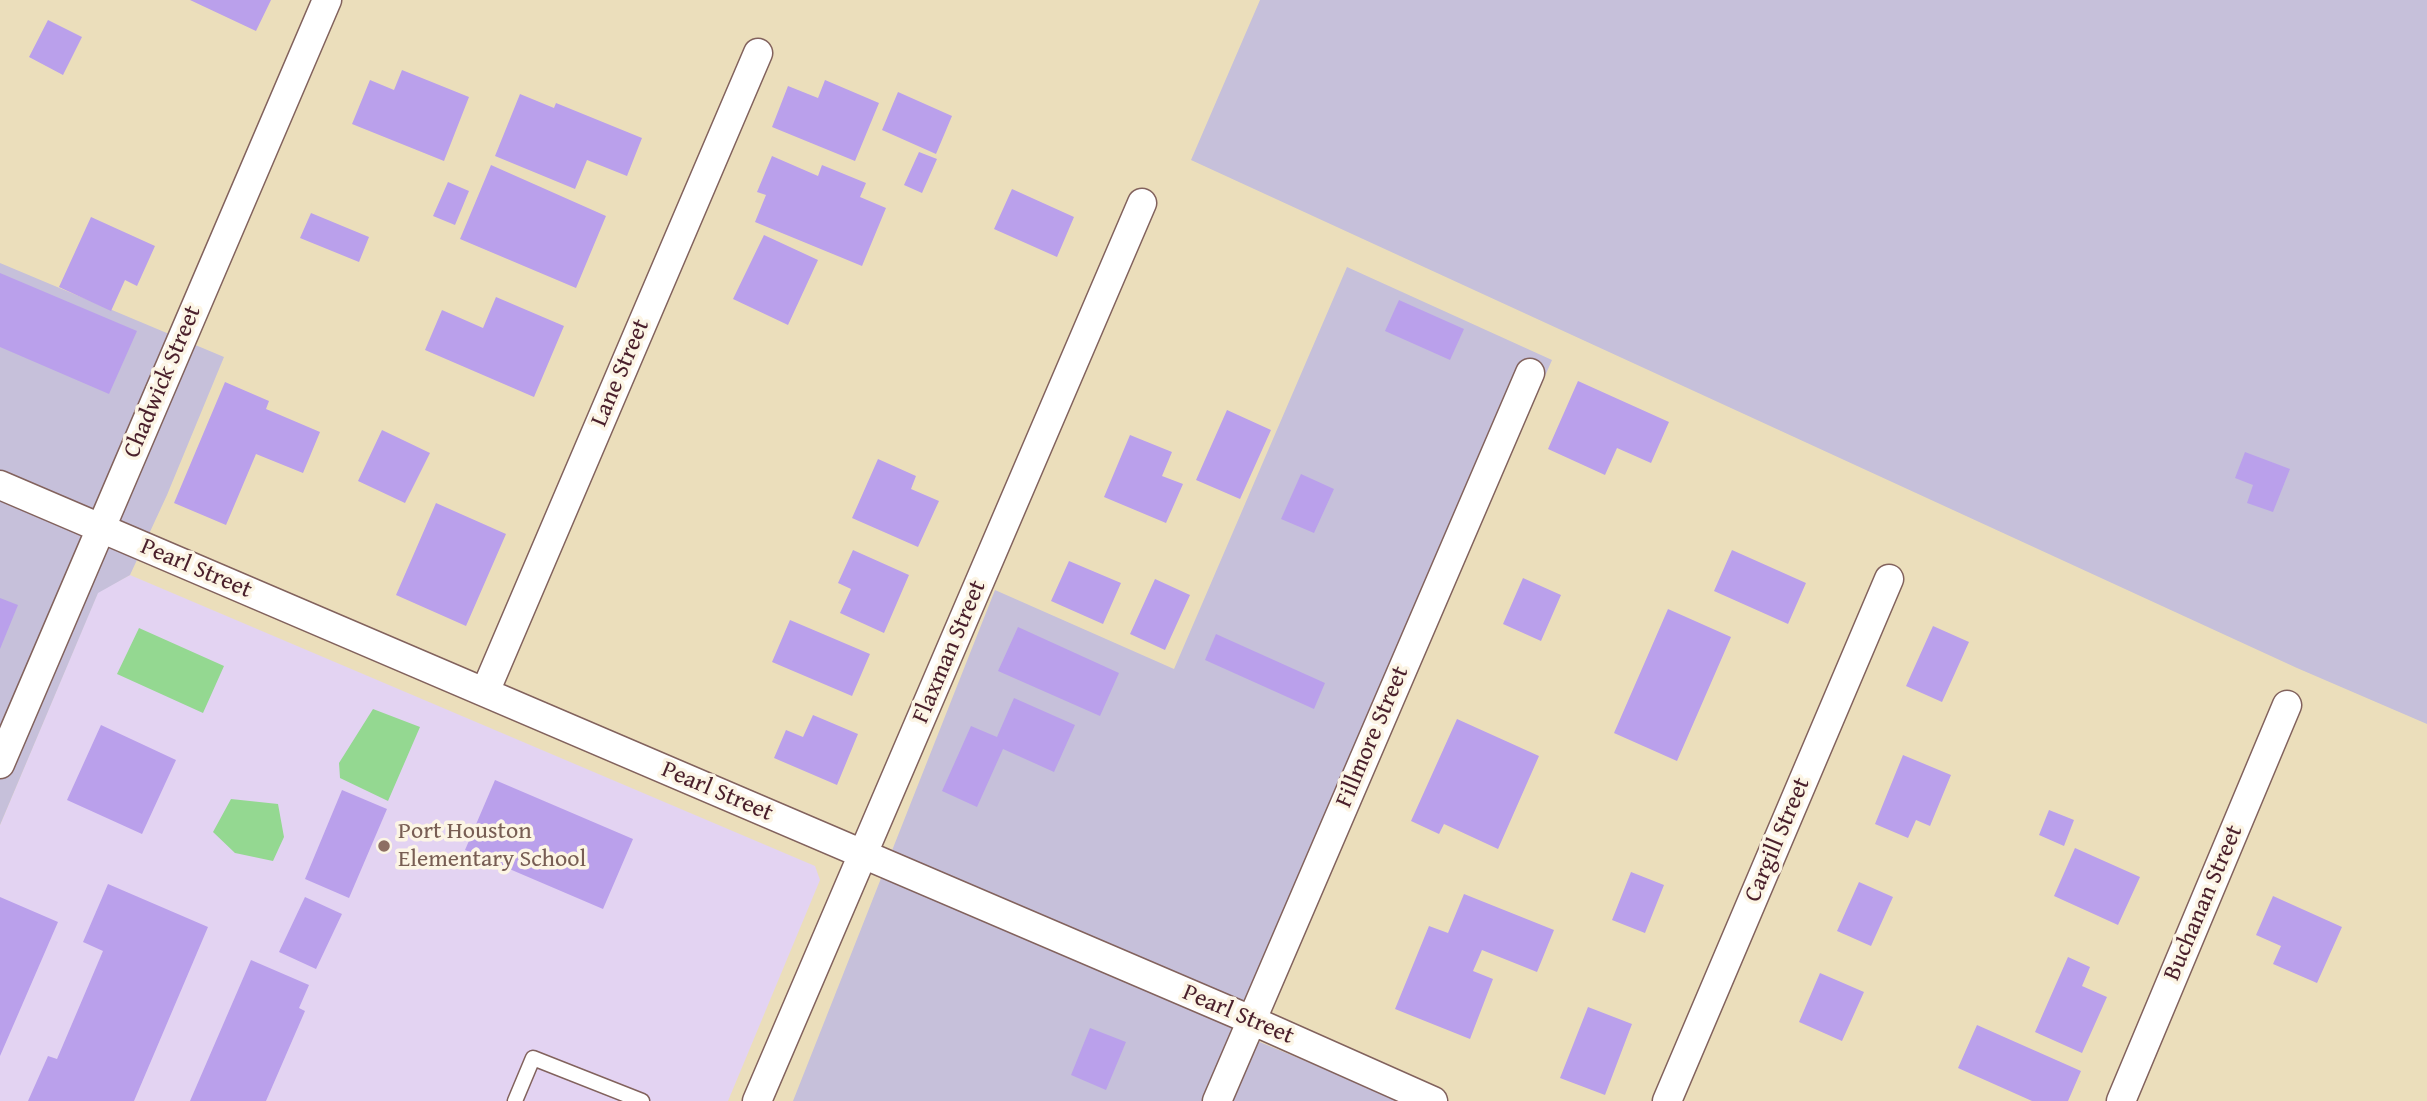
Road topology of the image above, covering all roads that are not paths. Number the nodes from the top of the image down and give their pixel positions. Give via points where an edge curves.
1 (327, 0) edge
2 (758, 53) dead end
3 (1142, 203) dead end
4 (1530, 373) dead end
5 (0, 485) edge
6 (100, 528) junction
7 (1889, 579) dead end
8 (485, 692) junction
9 (2287, 705) dead end
10 (0, 764) edge
11 (863, 854) junction
12 (1251, 1020) junction
13 (515, 1101) edge
14 (642, 1101) edge
15 (757, 1101) edge
16 (1217, 1101) edge
17 (1433, 1101) edge
18 (1667, 1101) edge
19 (2121, 1101) edge

1 - 6 street, Chadwick Street
2 - 8 street, Lane Street
3 - 11 street, Flaxman Street
4 - 12 street, Fillmore Street
5 - 6 street, Pearl Street
6 - 8 street, Pearl Street
6 - 10 street, Chadwick Street
7 - 18 street, Cargill Street
8 - 11 street, Pearl Street
9 - 19 street, Buchanan Street
11 - 12 street, Pearl Street
11 - 15 street, Flaxman Street
12 - 16 street, Fillmore Street
12 - 17 street, Pearl Street
13 - 14 lane via 533,1058

